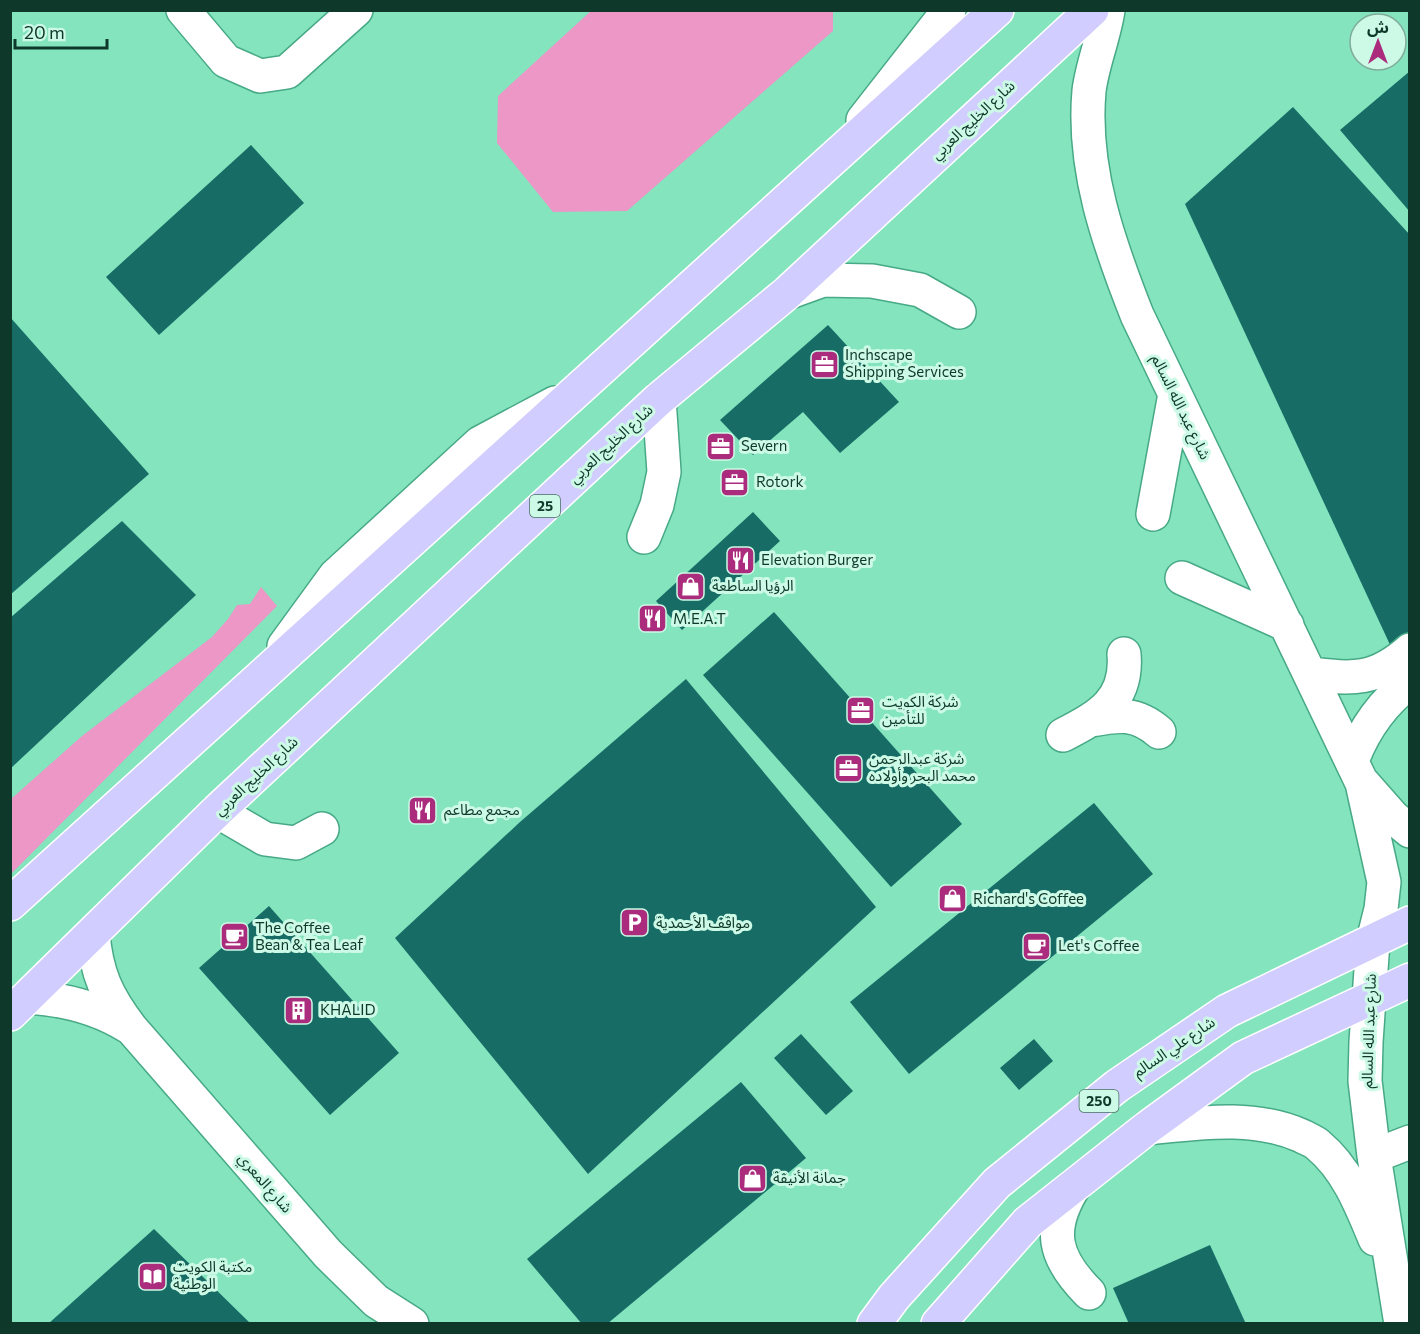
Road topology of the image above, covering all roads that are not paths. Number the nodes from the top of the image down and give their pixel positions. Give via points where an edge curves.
1 (183, 10) edge
2 (356, 10) edge
3 (949, 10) edge
4 (998, 10) edge
5 (1092, 10) edge
6 (1108, 10) edge
7 (828, 164) junction
8 (787, 293) junction
9 (959, 312) dead end
10 (1175, 394) junction
11 (659, 399) junction
12 (1153, 514) dead end
13 (644, 537) dead end
14 (1182, 578) dead end
15 (1287, 625) junction
16 (1410, 650) edge
17 (1124, 654) dead end
18 (1310, 674) junction
19 (1410, 682) edge
20 (1159, 732) dead end
21 (1357, 772) junction
22 (217, 811) junction
23 (322, 829) dead end
24 (1410, 831) edge
25 (10, 904) edge
26 (1410, 923) edge
27 (93, 933) junction
28 (1373, 941) junction
29 (1410, 980) edge
30 (1368, 1000) junction
31 (19, 1006) edge
32 (130, 1028) junction
33 (1147, 1128) junction
34 (1410, 1142) edge
35 (1374, 1156) junction
36 (1075, 1185) junction
37 (1394, 1281) junction
38 (1089, 1293) dead end
39 (412, 1323) edge
40 (874, 1323) edge
41 (938, 1323) edge
42 (1401, 1323) edge

1 - 2 street via 226,61 260,76 287,72
3 - 7 street
4 - 7 main road
5 - 8 main road, شارع الخليج العربي / 25
6 - 10 street, شارع عبد الله السالم via 1089,89 1091,164 1122,277
7 - 25 main road
8 - 9 street via 823,280 872,281 920,290
8 - 11 main road, شارع الخليج العربي / 25
10 - 12 street
10 - 15 street, شارع عبد الله السالم
11 - 13 street via 664,472 657,505
11 - 22 main road, شارع الخليج العربي / 25
14 - 15 street
15 - 18 street, شارع عبد الله السالم
16 - 18 street via 1394,664 1365,676
17 - 20 street via 1123,682 1117,695 1109,706 1077,728 1116,716 1148,722
18 - 21 street, شارع عبد الله السالم
19 - 21 street via 1377,712 1367,728
21 - 24 street, شارع عبد الله السالم via 1393,817
21 - 28 street, شارع عبد الله السالم via 1384,882
22 - 23 street via 265,839 296,843
22 - 27 main road, شارع الخليج العربي / 25
26 - 28 main road, شارع علي السالم / 250
27 - 31 main road, شارع الخليج العربي / 25
27 - 32 street, شارع المعري via 99,974 107,994
28 - 30 street, شارع عبد الله السالم
28 - 40 main road, شارع علي السالم / 250 via 1227,1011 1117,1086 997,1183
29 - 30 main road
30 - 33 main road via 1243,1058
30 - 35 street, شارع عبد الله السالم via 1365,1081
31 - 32 street, شارع المعري via 49,998 81,1005
32 - 39 street, شارع المعري via 328,1254 376,1301
33 - 36 main road
33 - 37 street, شارع عبد الله السالم via 1253,1122 1289,1130 1317,1143 1355,1192
34 - 35 street
35 - 37 street, شارع عبد الله السالم
36 - 38 street via 1063,1204 1057,1232 1060,1256 1071,1275
36 - 41 main road via 1028,1222
37 - 42 street, شارع عبد الله السالم

